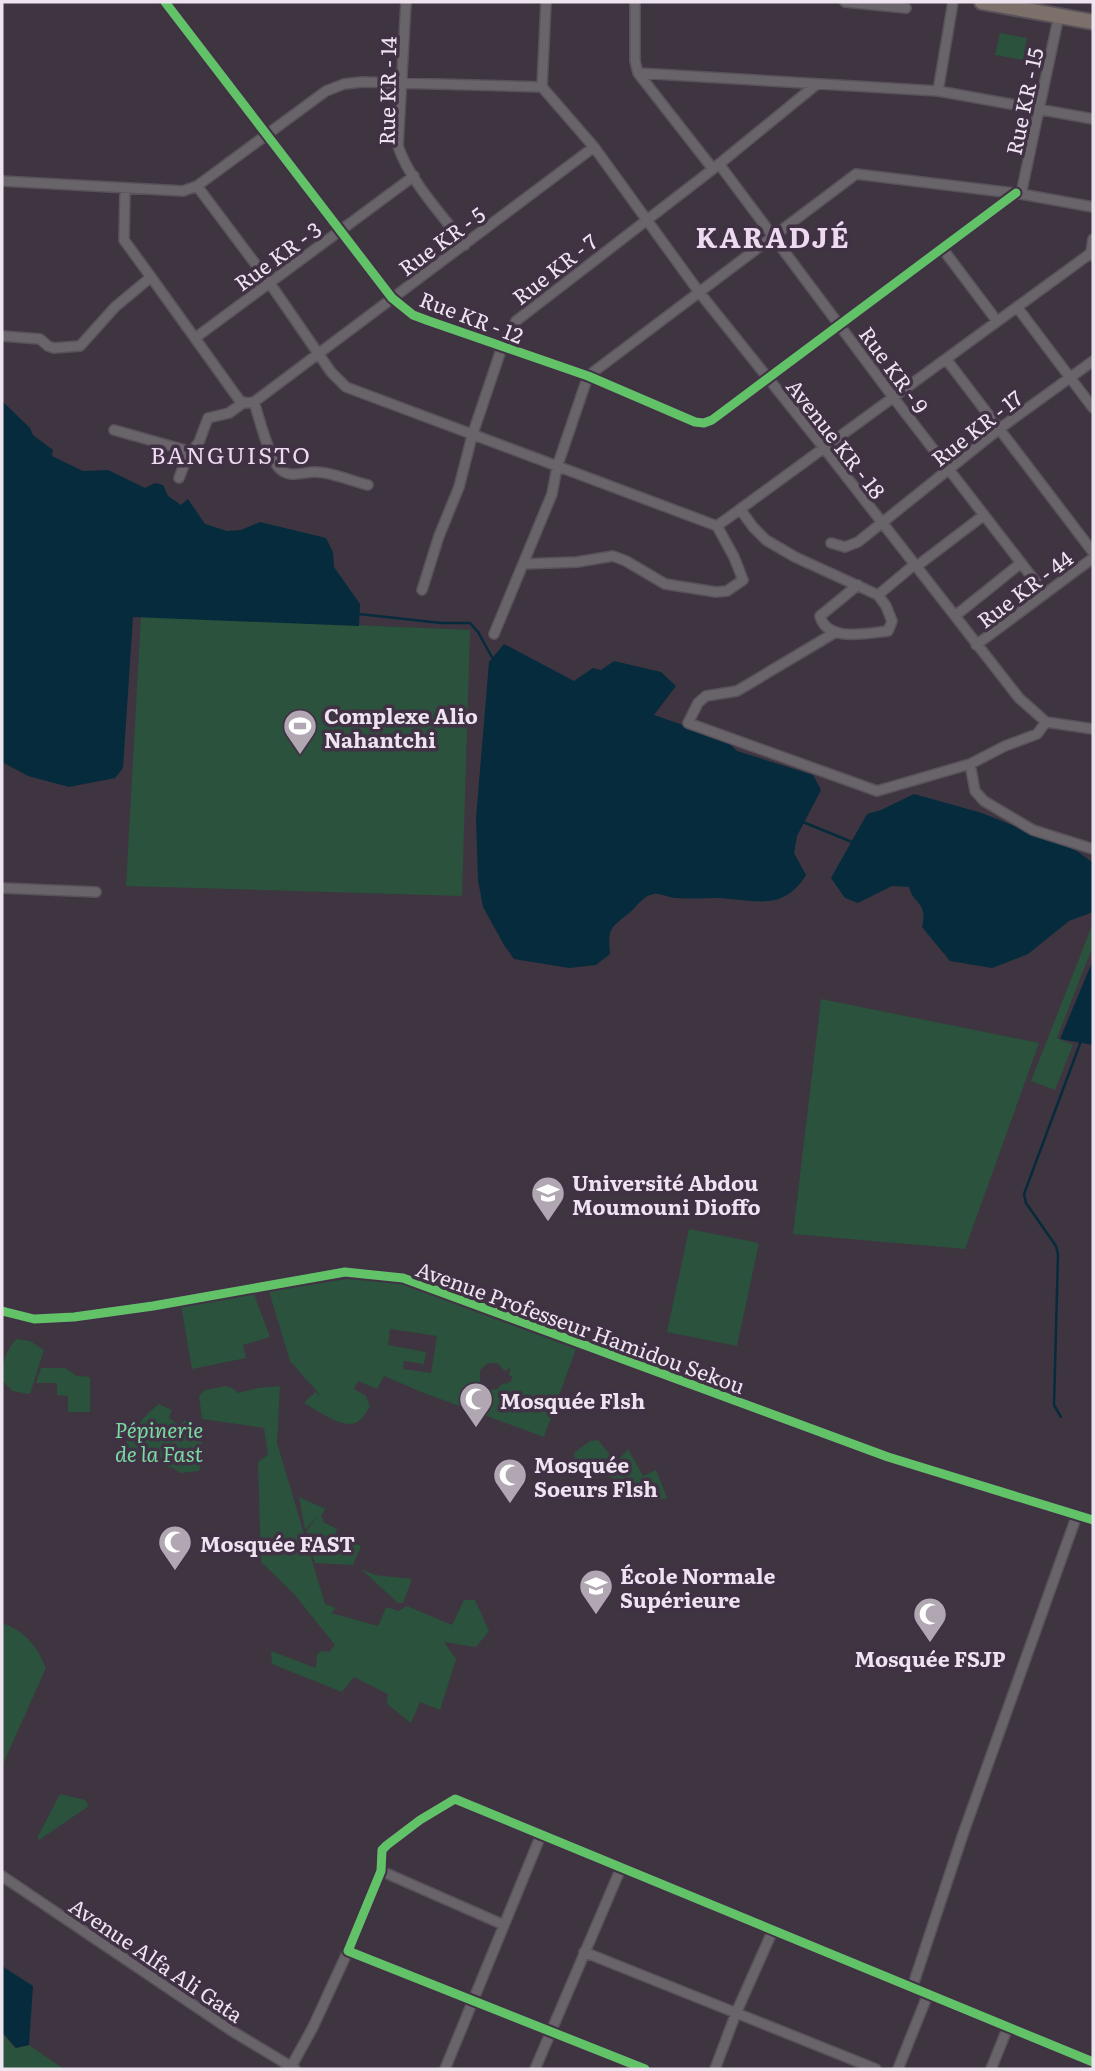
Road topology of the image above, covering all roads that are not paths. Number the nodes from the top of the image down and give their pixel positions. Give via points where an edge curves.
1 (165, 2) edge
2 (406, 2) edge
3 (547, 2) edge
4 (635, 2) edge
5 (845, 2) edge
6 (953, 2) edge
7 (982, 2) edge
8 (1035, 2) edge
9 (906, 8) dead end
10 (1093, 12) edge
11 (1059, 15) junction
12 (1093, 22) edge
13 (638, 73) junction
14 (401, 83) junction
15 (817, 84) junction
16 (542, 87) junction
17 (938, 91) junction
18 (1039, 109) junction
19 (1093, 119) edge
20 (267, 135) junction
21 (594, 147) junction
22 (716, 166) junction
23 (414, 176) junction
24 (2, 181) edge
25 (197, 186) junction
26 (125, 189) junction
27 (1018, 193) junction
28 (1093, 207) edge
29 (645, 220) junction
30 (341, 230) junction
31 (774, 236) junction
32 (1093, 239) edge
33 (465, 245) junction
34 (943, 248) junction
35 (1092, 254) edge
36 (151, 277) junction
37 (269, 282) junction
38 (699, 292) junction
39 (392, 298) junction
40 (1017, 307) junction
41 (997, 321) junction
42 (839, 324) junction
43 (2, 336) edge
44 (195, 338) junction
45 (502, 347) junction
46 (318, 353) junction
47 (946, 359) junction
48 (1093, 361) edge
49 (588, 376) junction
50 (1070, 377) junction
51 (768, 379) junction
52 (892, 397) junction
53 (241, 402) junction
54 (254, 402) junction
55 (1093, 408) edge
56 (999, 429) junction
57 (114, 430) dead end
58 (472, 436) junction
59 (824, 448) junction
60 (192, 452) junction
61 (557, 467) junction
62 (948, 470) junction
63 (179, 478) dead end
64 (368, 485) dead end
65 (740, 509) junction
66 (984, 515) junction
67 (881, 523) junction
68 (716, 526) junction
69 (831, 543) dead end
70 (1093, 552) edge
71 (1093, 558) edge
72 (1021, 563) junction
73 (523, 564) junction
74 (916, 565) junction
75 (858, 585) junction
76 (422, 590) dead end
77 (1045, 594) junction
78 (878, 595) junction
79 (955, 615) junction
80 (836, 632) junction
81 (494, 634) dead end
82 (976, 645) junction
83 (1046, 722) junction
84 (1093, 729) edge
85 (970, 764) junction
86 (1093, 849) edge
87 (2, 888) edge
88 (96, 892) dead end
89 (2, 1311) edge
90 (1077, 1515) junction
91 (1093, 1520) edge
92 (541, 1835) junction
93 (621, 1868) junction
94 (381, 1871) junction
95 (2, 1877) edge
96 (504, 1925) junction
97 (773, 1930) junction
98 (348, 1951) junction
99 (584, 1952) junction
100 (912, 1987) junction
101 (928, 1994) junction
102 (473, 2000) junction
103 (736, 2013) junction
104 (1008, 2027) junction
105 (551, 2031) junction
106 (618, 2059) junction
107 (1093, 2062) edge
108 (293, 2068) edge
109 (445, 2069) edge
110 (535, 2069) edge
111 (616, 2069) edge
112 (645, 2069) edge
113 (715, 2069) edge
114 (876, 2069) edge
115 (898, 2069) edge
116 (991, 2069) edge

1 - 20 street, Rue KR - 12
2 - 14 street, Rue KR - 14
3 - 16 street
4 - 13 street
5 - 9 street
6 - 17 street
7 - 11 highway
8 - 10 highway
11 - 12 highway
11 - 18 street, Rue KR - 15
13 - 15 street
13 - 22 street, Rue KR - 9
14 - 16 street
14 - 20 street via 344,84 326,91
14 - 23 street, Rue KR - 14 via 398,146
15 - 17 street
15 - 22 street, Rue KR - 7
16 - 21 street, Avenue KR - 18
17 - 18 street
18 - 19 street
18 - 27 street, Rue KR - 15
20 - 25 street
20 - 30 street, Rue KR - 12
21 - 29 street, Avenue KR - 18
21 - 33 street, Rue KR - 5
22 - 29 street, Rue KR - 7
22 - 31 street, Rue KR - 9
23 - 30 street, Rue KR - 3
23 - 33 street, Rue KR - 14
24 - 26 street
25 - 26 street via 171,192
25 - 37 street
26 - 36 street via 124,240
27 - 28 street
27 - 31 street via 856,174
27 - 34 street
29 - 38 street, Avenue KR - 18
29 - 45 street, Rue KR - 7 via 522,314
30 - 37 street, Rue KR - 3
30 - 39 street, Rue KR - 12
31 - 38 street
31 - 42 street, Rue KR - 9
32 - 35 street
33 - 39 street, Rue KR - 5
34 - 41 street
34 - 42 street
35 - 40 street
36 - 43 street via 115,307 80,346 54,348 41,339
36 - 44 street
37 - 44 street, Rue KR - 3
37 - 46 street
38 - 49 street
38 - 51 street, Avenue KR - 18
39 - 45 street, Rue KR - 12 via 413,315
39 - 46 street, Rue KR - 5
40 - 41 street
40 - 50 street
41 - 47 street
42 - 51 street
42 - 52 street, Rue KR - 9
44 - 53 street
45 - 49 street, Rue KR - 12
45 - 58 street, Rue KR - 7
46 - 54 street, Rue KR - 5
46 - 58 street via 346,387
47 - 52 street
47 - 56 street
48 - 50 street, Rue KR - 17
49 - 51 street, Rue KR - 12 via 704,423
49 - 61 street
50 - 55 street
50 - 56 street, Rue KR - 17
51 - 59 street, Avenue KR - 18
52 - 59 street
52 - 62 street, Rue KR - 9
53 - 54 street
53 - 60 street via 229,413 208,418
54 - 64 street via 282,471 296,475 316,472
56 - 62 street, Rue KR - 17
56 - 70 street
57 - 60 street
58 - 61 street
58 - 76 street, Rue KR - 7
59 - 65 street
59 - 67 street, Avenue KR - 18
60 - 63 street
61 - 68 street
61 - 73 street via 552,494
62 - 66 street, Rue KR - 9
62 - 67 street, Rue KR - 17
65 - 68 street
65 - 75 street via 761,537
66 - 72 street, Rue KR - 9
66 - 74 street
67 - 69 street, Rue KR - 17 via 851,545
67 - 74 street, Avenue KR - 18
68 - 73 street via 743,578 722,592 665,584 613,556
71 - 77 street, Rue KR - 44
72 - 77 street, Rue KR - 9
72 - 79 street
73 - 81 street
74 - 78 street
74 - 79 street, Avenue KR - 18
75 - 78 street
75 - 80 street via 820,616 823,624
77 - 82 street, Rue KR - 44
78 - 80 street via 887,606 890,630
79 - 82 street, Avenue KR - 18
80 - 85 street via 737,691 701,699 688,723 877,791
82 - 83 street, Avenue KR - 18 via 1018,698
83 - 84 street
83 - 85 street via 1037,734
85 - 86 street via 975,791 984,801 1033,830
87 - 88 street
89 - 90 street, Avenue Professeur Hamidou Sekou via 34,1319 74,1317 345,1272 403,1278 888,1457
90 - 91 street, Avenue Professeur Hamidou Sekou
90 - 100 street
92 - 93 street
92 - 94 street via 455,1799 387,1845 382,1850
92 - 96 street
93 - 97 street
93 - 99 street
94 - 96 street
94 - 98 street
95 - 108 street, Avenue Alfa Ali Gata
96 - 102 street
97 - 100 street
97 - 103 street
98 - 102 street
98 - 108 street
99 - 103 street
99 - 105 street
100 - 101 street
101 - 104 street
101 - 115 street
102 - 105 street
102 - 109 street
103 - 113 street
103 - 114 street
104 - 107 street
104 - 116 street
105 - 106 street
105 - 110 street
106 - 111 street
106 - 112 street

